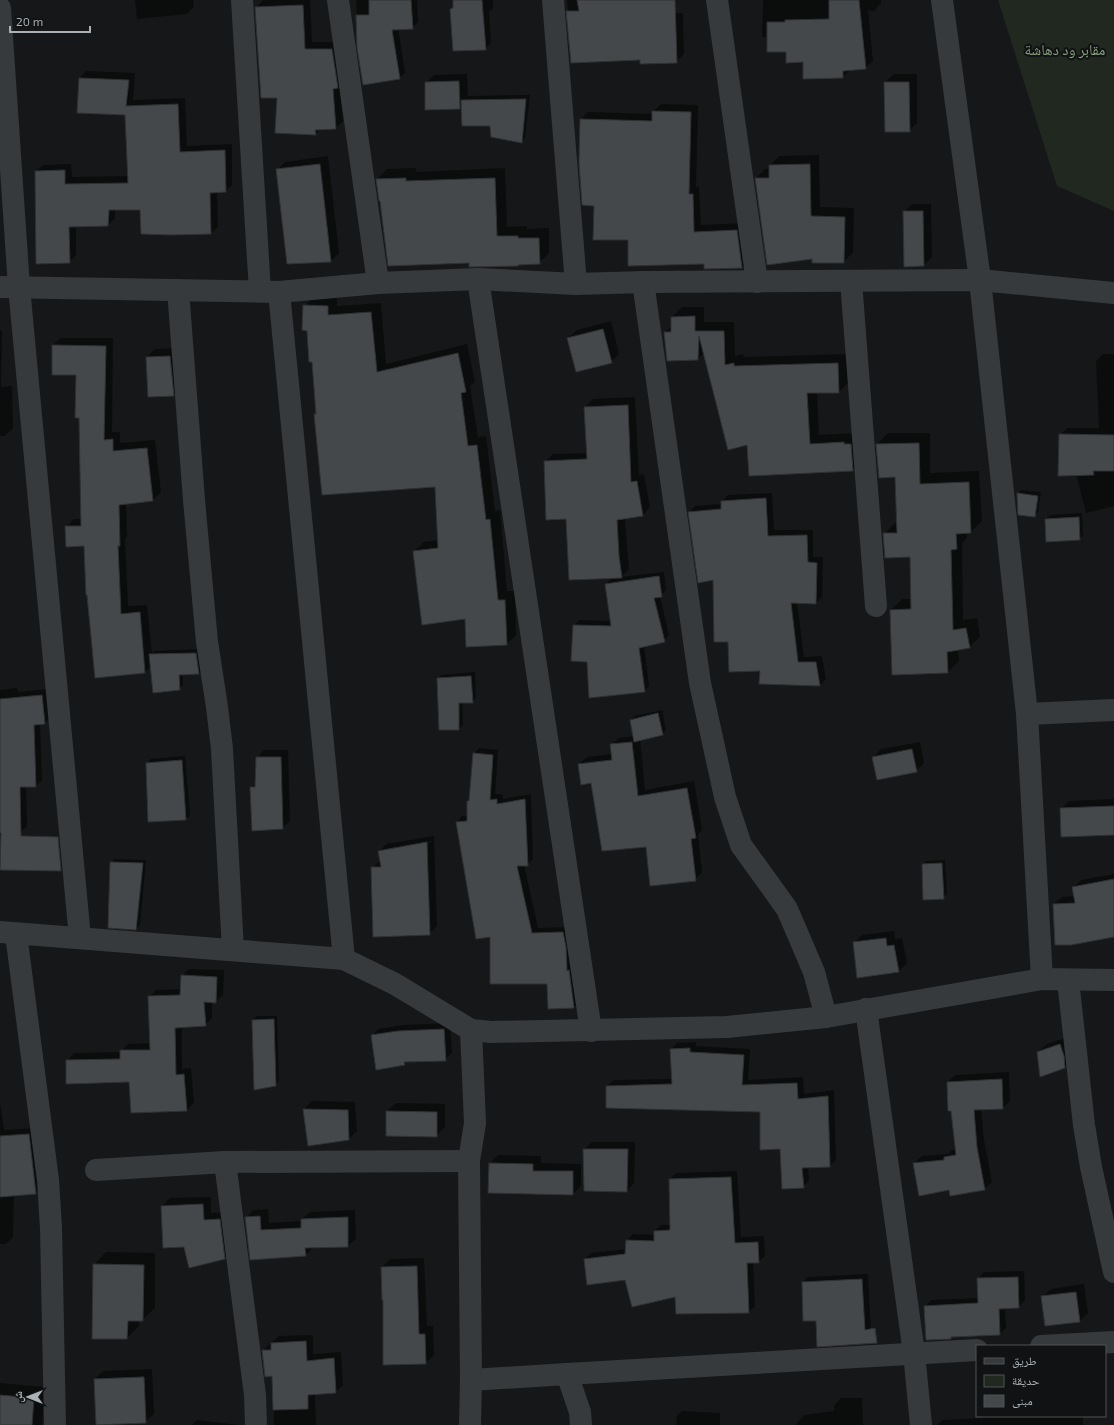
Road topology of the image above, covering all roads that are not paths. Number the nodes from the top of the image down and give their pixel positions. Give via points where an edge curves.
1 (242, 0) edge
2 (338, 0) edge
3 (553, 0) edge
4 (717, 0) edge
5 (942, 0) edge
6 (0, 8) edge
7 (478, 278) junction
8 (980, 280) junction
9 (851, 281) junction
10 (643, 282) junction
11 (757, 282) junction
12 (378, 283) junction
13 (576, 284) junction
14 (10, 287) edge
15 (178, 290) junction
16 (270, 291) junction
17 (1114, 293) edge
18 (876, 606) dead end
19 (1114, 710) edge
20 (1027, 714) junction
21 (8, 933) edge
22 (80, 938) junction
23 (233, 950) junction
24 (344, 959) junction
25 (1042, 979) junction
26 (1068, 980) junction
27 (1114, 980) edge
28 (866, 1009) junction
29 (826, 1016) junction
30 (471, 1030) junction
31 (591, 1031) junction
32 (469, 1161) junction
33 (225, 1162) junction
34 (96, 1170) dead end
35 (1114, 1272) edge
36 (1114, 1342) edge
37 (1059, 1345) edge
38 (976, 1350) edge
39 (914, 1353) junction
40 (567, 1374) junction
41 (471, 1380) junction
42 (55, 1425) edge
43 (256, 1425) edge
44 (470, 1425) edge
45 (581, 1425) edge
46 (921, 1425) edge

1 - 16 street
2 - 12 street
3 - 13 street
4 - 11 street
5 - 8 street
6 - 14 street
7 - 12 street
7 - 13 street
7 - 31 street
8 - 9 street
8 - 17 street
8 - 20 street
9 - 11 street
9 - 18 street
10 - 11 street
10 - 13 street
10 - 29 street via 700,683 725,797 741,845 787,909 814,972
12 - 16 street
14 - 15 street
14 - 22 street
15 - 16 street
15 - 23 street via 205,618 222,749
16 - 24 street
19 - 20 street
20 - 25 street
21 - 22 street
21 - 42 street via 48,1180
22 - 23 street
23 - 24 street
24 - 30 street via 395,984
25 - 26 street
25 - 28 street
26 - 27 street
26 - 35 street via 1084,1124
28 - 29 street
28 - 39 street
29 - 31 street via 727,1027
30 - 31 street
30 - 32 street via 475,1123
32 - 33 street
32 - 41 street
33 - 34 street
33 - 43 street via 255,1395
36 - 37 street
38 - 39 street
39 - 40 street
39 - 46 street
40 - 41 street
40 - 45 street via 580,1412
41 - 44 street

